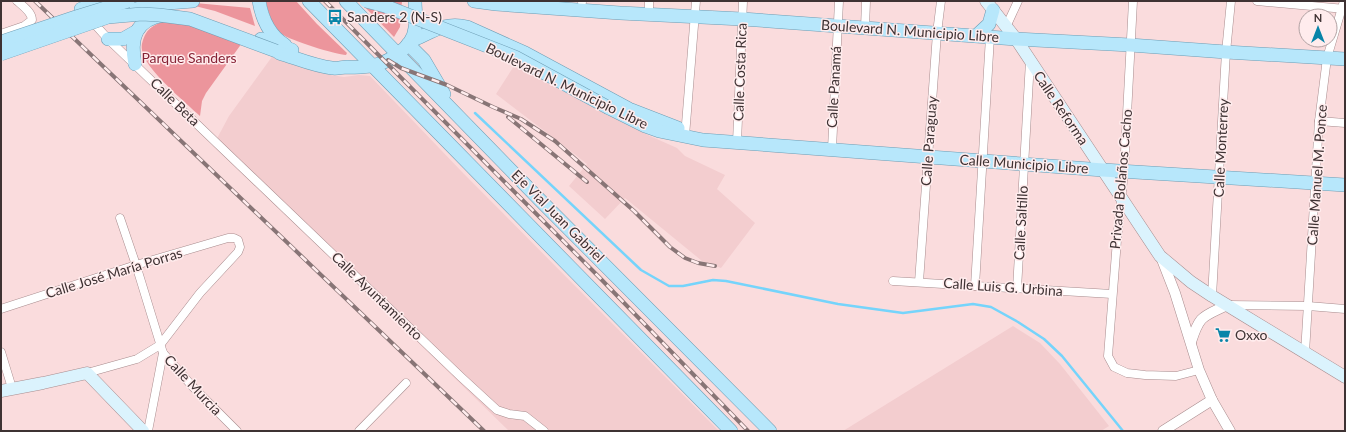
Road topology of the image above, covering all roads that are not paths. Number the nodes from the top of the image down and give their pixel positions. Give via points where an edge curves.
1 (17, 1) edge
2 (104, 1) edge
3 (128, 1) edge
4 (193, 1) edge
5 (259, 1) edge
6 (309, 1) edge
7 (346, 1) edge
8 (366, 1) edge
9 (415, 1) edge
10 (474, 1) edge
11 (555, 1) edge
12 (696, 1) edge
13 (743, 1) edge
14 (839, 1) edge
15 (866, 1) edge
16 (941, 1) edge
17 (1018, 1) edge
18 (1133, 1) edge
19 (1231, 1) edge
20 (1257, 1) edge
21 (1344, 1) edge
22 (582, 2) edge
23 (989, 5) edge
24 (81, 9) joint
25 (646, 9) edge
26 (1343, 9) edge
27 (695, 16) junction
28 (108, 17) junction
29 (742, 19) junction
30 (837, 26) junction
31 (1006, 27) junction
32 (865, 28) junction
33 (137, 31) junction
34 (937, 33) junction
35 (1, 34) edge
36 (976, 36) junction
37 (990, 37) junction
38 (108, 39) junction
39 (1016, 39) junction
40 (1, 42) edge
41 (409, 43) junction
42 (1130, 45) junction
43 (292, 50) junction
44 (1226, 52) junction
45 (1, 54) edge
46 (398, 54) junction
47 (1327, 58) junction
48 (1345, 59) edge
49 (1030, 61) junction
50 (136, 64) junction
51 (345, 67) junction
52 (373, 67) junction
53 (449, 105) junction
54 (1320, 121) junction
55 (1345, 123) edge
56 (686, 134) junction
57 (737, 142) junction
58 (218, 144) joint
59 (832, 149) junction
60 (927, 157) junction
61 (982, 161) junction
62 (1024, 164) junction
63 (1102, 170) junction
64 (1124, 171) junction
65 (1219, 177) junction
66 (1316, 183) junction
67 (1345, 185) edge
68 (1121, 197) junction
69 (120, 218) dead end
70 (1160, 256) junction
71 (136, 265) junction
72 (893, 281) dead end
73 (919, 282) junction
74 (975, 286) junction
75 (1017, 289) junction
76 (1112, 294) junction
77 (1212, 296) junction
78 (1227, 305) junction
79 (1308, 306) junction
80 (1, 309) edge
81 (1345, 309) edge
82 (1191, 342) junction
83 (160, 345) junction
84 (1, 352) edge
85 (163, 353) junction
86 (1305, 353) junction
87 (1199, 370) junction
88 (87, 373) junction
89 (1345, 377) edge
90 (406, 383) dead end
91 (6, 389) edge
92 (1212, 400) junction
93 (143, 431) edge
94 (148, 431) edge
95 (237, 431) edge
96 (360, 431) edge
97 (544, 431) edge
98 (731, 431) edge
99 (770, 431) edge
100 (1163, 431) edge
101 (1230, 431) edge

1 - 35 street via 30,13 32,20
2 - 24 main road
3 - 40 main road, bridge
4 - 28 main road, bridge via 155,4
5 - 43 main road via 264,20 272,34
6 - 52 main road, Eje Vial Juan Gabriel
7 - 46 main road, Eje Vial Juan Gabriel
8 - 56 main road, Boulevard N. Municipio Libre, bridge via 385,6 515,57 645,126 659,131
9 - 41 main road via 415,30
10 - 25 main road, Boulevard N. Municipio Libre via 620,13
11 - 22 main road
12 - 27 street
13 - 29 street, Calle Costa Rica
14 - 30 street, Calle Panamá
15 - 32 street
16 - 34 street, Calle Paraguay
17 - 31 street
18 - 42 street, Privada Bolaños Cacho
19 - 44 street, Calle Monterrey
20 - 26 street
21 - 26 street, Calle Manuel M. Ponce
22 - 25 main road
23 - 31 main road, Calle Reforma
23 - 36 main road via 989,24
24 - 38 street, Calle Beta
25 - 27 main road, Boulevard N. Municipio Libre
26 - 47 street, Calle Manuel M. Ponce
27 - 29 main road, Boulevard N. Municipio Libre
27 - 56 street
28 - 45 main road, bridge
28 - 51 main road, bridge via 159,14 190,19 303,61 333,68
29 - 30 main road, Boulevard N. Municipio Libre
29 - 57 street, Calle Costa Rica
30 - 32 main road, Boulevard N. Municipio Libre
30 - 59 street, Calle Panamá
31 - 39 main road, Calle Reforma
32 - 34 main road, Boulevard N. Municipio Libre
33 - 38 main road via 123,39
33 - 43 main road via 144,22 153,17 182,14 198,17
33 - 50 main road via 133,46
34 - 36 main road, Boulevard N. Municipio Libre
34 - 60 street, Calle Paraguay
36 - 37 main road, Boulevard N. Municipio Libre
37 - 39 main road, Boulevard N. Municipio Libre
37 - 61 street
38 - 50 street, Calle Beta
39 - 42 main road, Boulevard N. Municipio Libre
39 - 49 main road, Calle Reforma
41 - 46 main road
41 - 53 main road via 424,60
41 - 56 main road via 450,25 467,27 525,53 629,109
42 - 44 main road, Boulevard N. Municipio Libre
42 - 64 street, Privada Bolaños Cacho
43 - 51 main road
44 - 47 main road, Boulevard N. Municipio Libre
44 - 65 street, Calle Monterrey
46 - 52 main road
46 - 53 main road, Eje Vial Juan Gabriel
47 - 48 main road, Boulevard N. Municipio Libre
47 - 54 street, Calle Manuel M. Ponce
49 - 62 street, Calle Saltillo
49 - 63 main road, Calle Reforma
50 - 58 street, Calle Beta
51 - 52 main road
52 - 98 main road, Eje Vial Juan Gabriel
53 - 99 main road, Eje Vial Juan Gabriel
54 - 55 street
54 - 66 street, Calle Manuel M. Ponce
56 - 57 main road, Calle Municipio Libre via 703,140
57 - 59 main road, Calle Municipio Libre
58 - 97 street, Calle Ayuntamiento via 497,410 525,416
59 - 60 main road, Calle Municipio Libre
60 - 61 main road, Calle Municipio Libre
60 - 73 street, Calle Paraguay
61 - 62 main road, Calle Municipio Libre
61 - 74 street
62 - 63 main road, Calle Municipio Libre
62 - 75 street, Calle Saltillo
63 - 64 main road, Calle Municipio Libre
63 - 68 main road, Calle Reforma
64 - 65 main road, Calle Municipio Libre
64 - 68 street, Privada Bolaños Cacho
65 - 66 main road, Calle Municipio Libre
65 - 77 street, Calle Monterrey
66 - 67 main road, Calle Municipio Libre
66 - 79 street, Calle Manuel M. Ponce
68 - 70 main road, Calle Reforma
68 - 76 street, Privada Bolaños Cacho
69 - 71 street, Calle Murcia
70 - 77 main road, Calle Reforma
70 - 82 street
71 - 80 street, Calle José María Porras
71 - 83 street, Calle Murcia
71 - 83 street, Calle José María Porras via 228,238 238,240 238,252 200,293
72 - 73 street, Calle Luis G. Urbina
73 - 74 street, Calle Luis G. Urbina
74 - 75 street, Calle Luis G. Urbina
75 - 76 street, Calle Luis G. Urbina
76 - 87 street, Privada Bolaños Cacho via 1108,356 1114,367 1127,373 1162,377
77 - 78 main road, Calle Reforma
78 - 79 street
78 - 82 street via 1201,318
78 - 86 main road, Calle Reforma
79 - 81 street
79 - 86 street, Calle Manuel M. Ponce
82 - 87 street
83 - 85 street, Calle Murcia
83 - 88 street via 137,359
84 - 91 street
85 - 94 street
85 - 95 street, Calle Murcia
86 - 89 main road, Calle Reforma
87 - 92 street
88 - 91 main road via 43,384
88 - 93 main road
90 - 96 street
92 - 100 street
92 - 101 street

